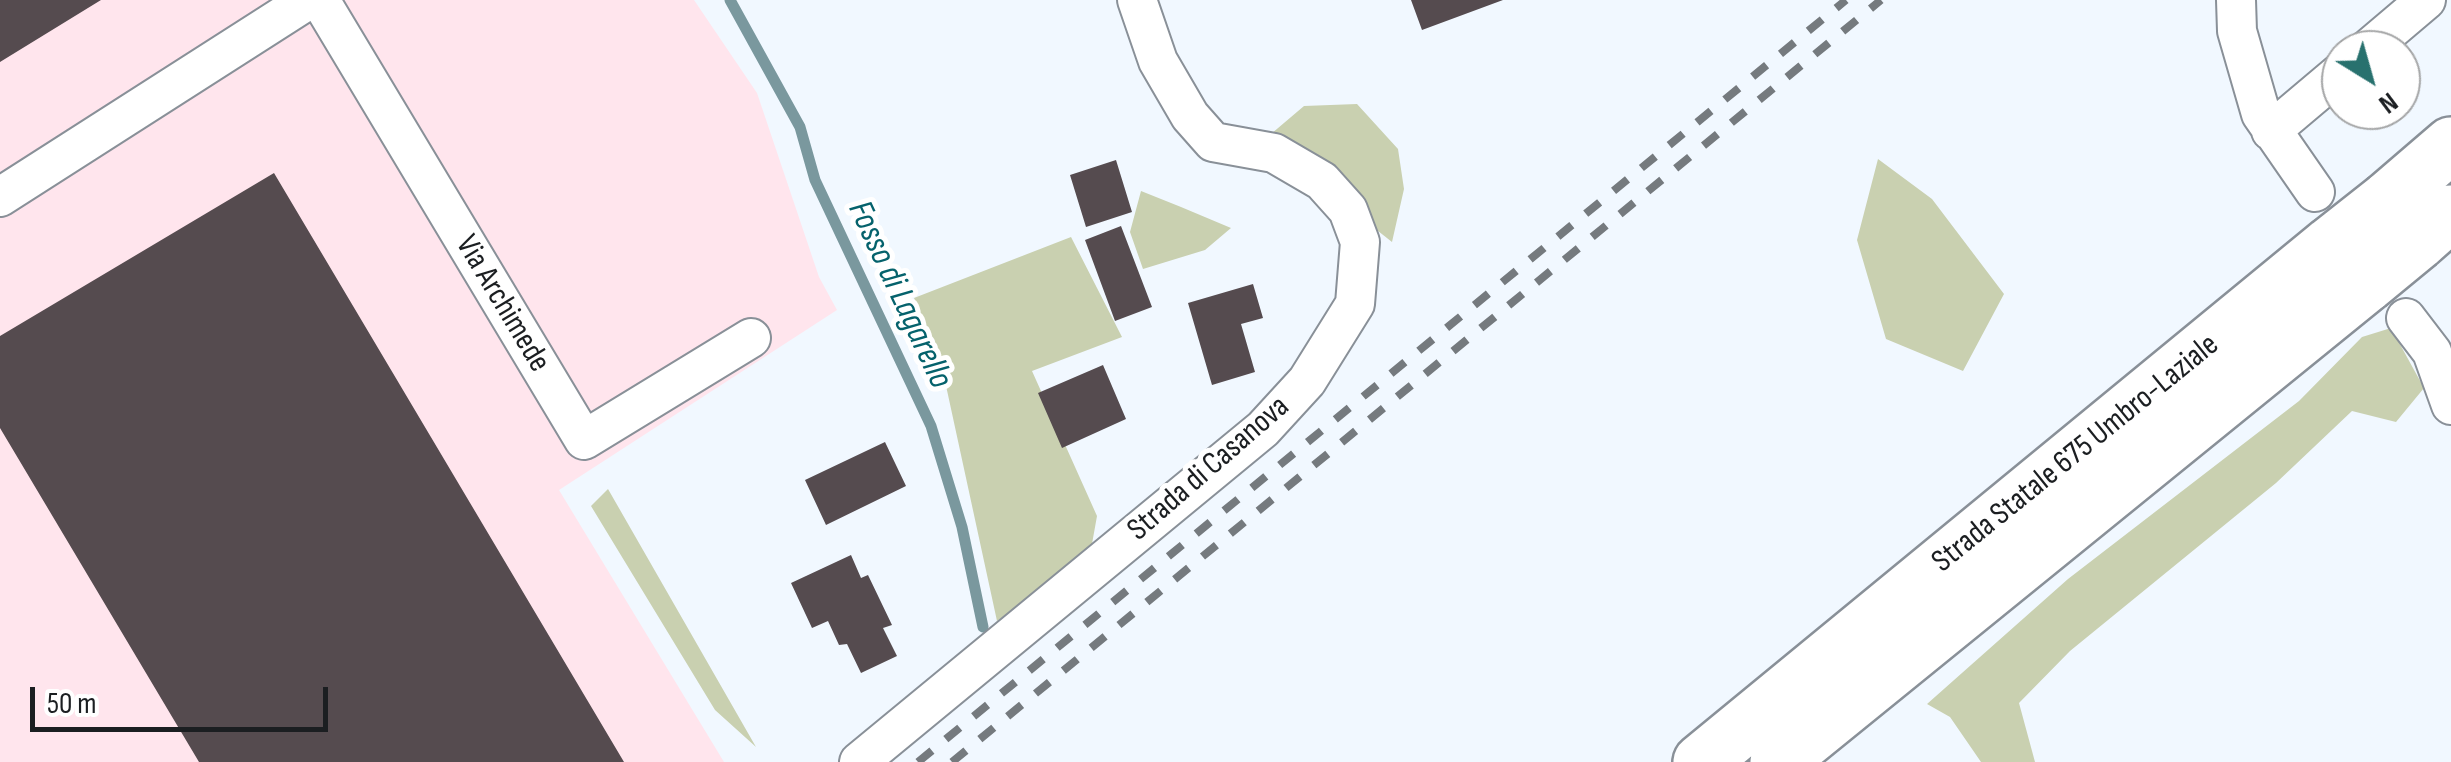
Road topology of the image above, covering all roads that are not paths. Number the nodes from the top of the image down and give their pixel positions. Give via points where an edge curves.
1 (308, 0) edge
2 (320, 0) edge
3 (1137, 0) edge
4 (2236, 0) edge
5 (2426, 0) edge
6 (2391, 30) edge
7 (2321, 89) edge
8 (2271, 131) junction
9 (2451, 146) edge
10 (2315, 192) dead end
11 (0, 197) edge
12 (2419, 218) edge
13 (2386, 301) junction
14 (752, 338) dead end
15 (2451, 405) edge
16 (859, 762) edge
17 (1702, 762) edge
18 (1778, 762) edge

1 - 11 street
2 - 14 street, Via Archimede via 584,440
3 - 16 street, Strada di Casanova via 1158,62 1214,142 1274,153 1322,181 1348,210 1360,242 1355,304 1306,381 1263,429
4 - 8 street via 2246,65
5 - 6 street
7 - 8 street
8 - 10 street
9 - 12 highway, Strada Statale 675 Umbro-Laziale
12 - 13 highway, Strada Statale 675 Umbro-Laziale, bridge
12 - 17 highway, Strada Statale 675 Umbro-Laziale, bridge via 2330,245
13 - 15 street via 2432,352
13 - 18 highway, Strada Statale 675 Umbro-Laziale

